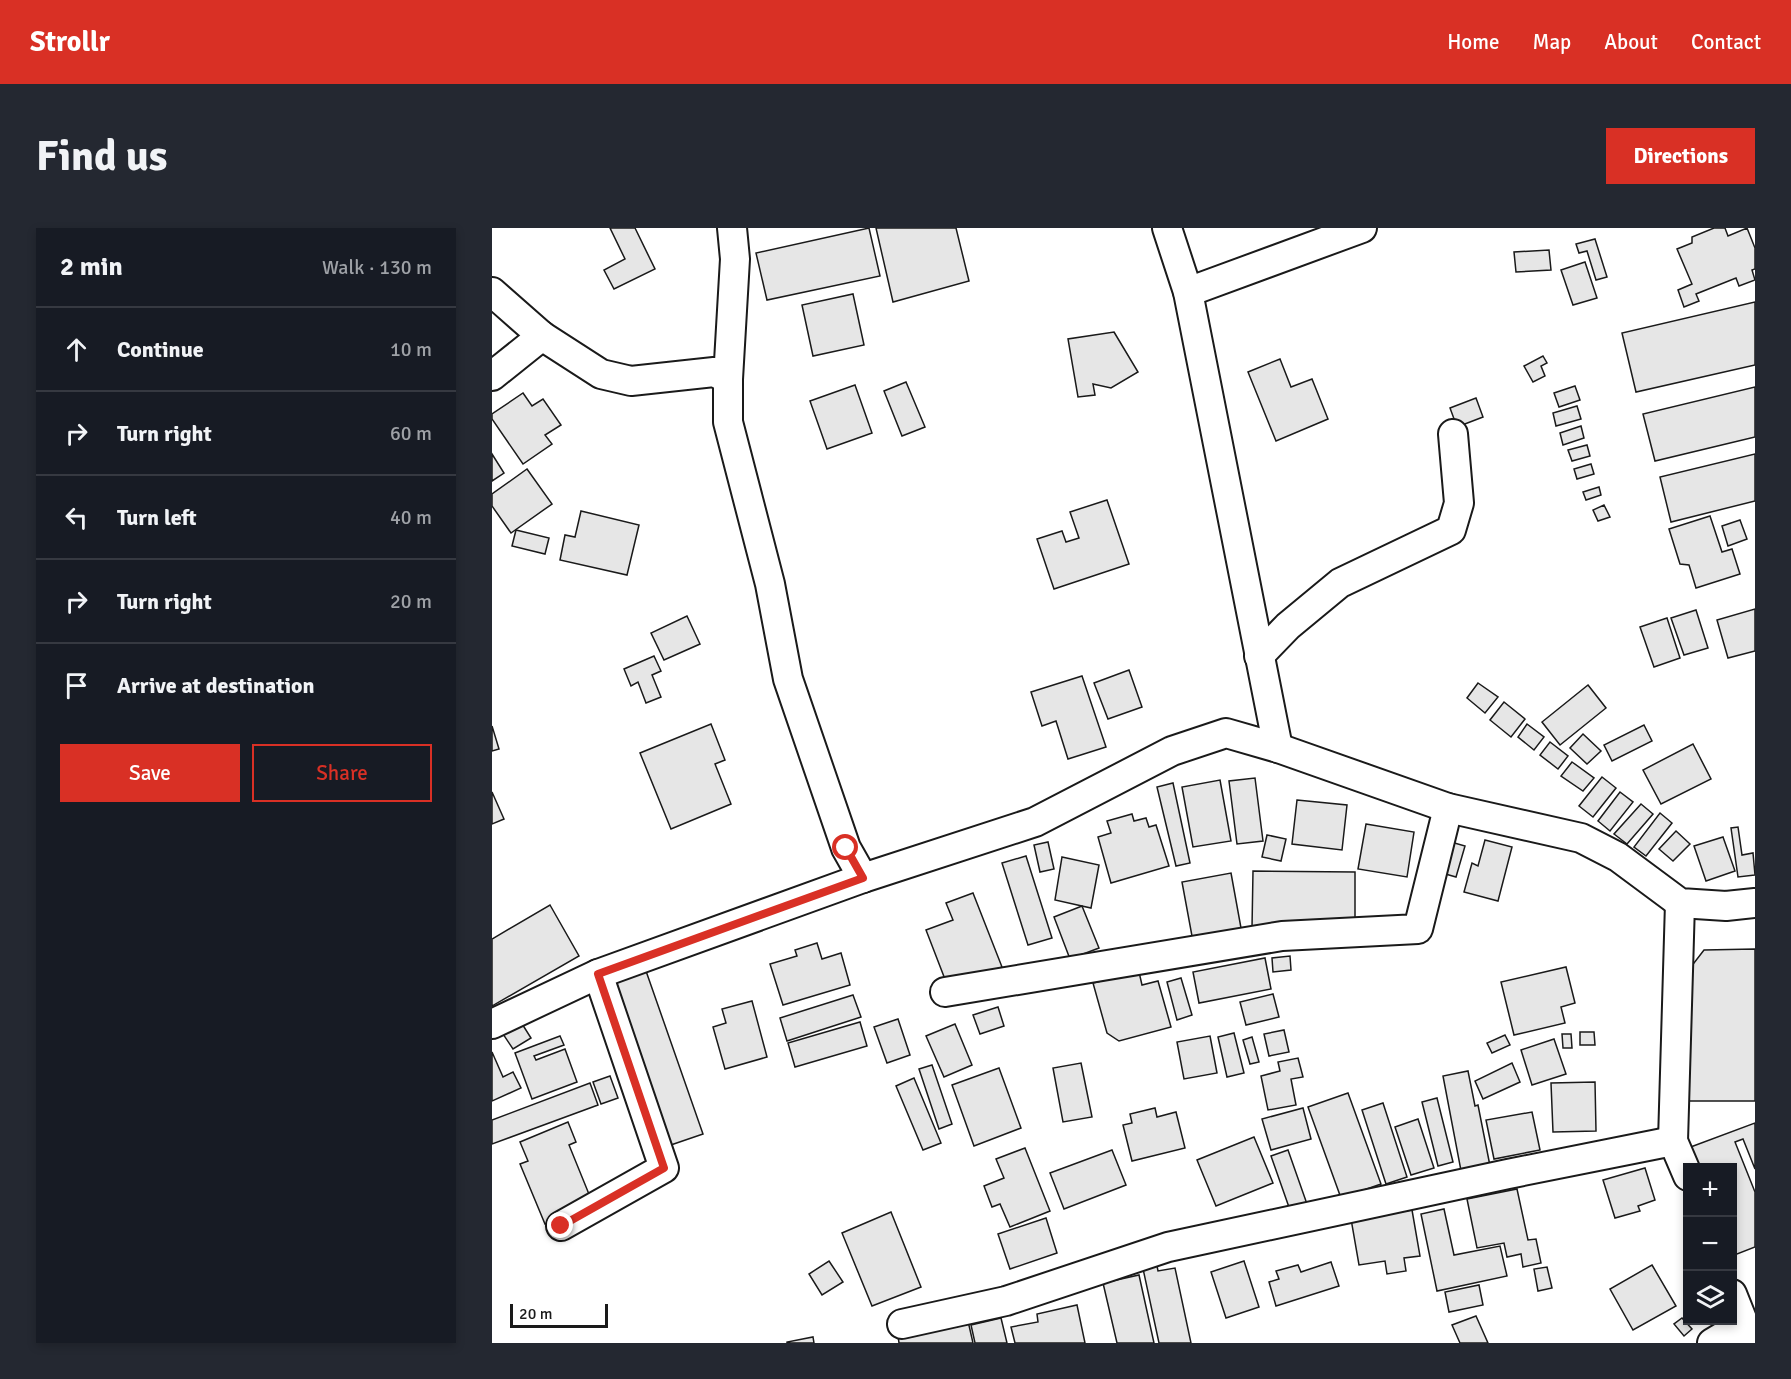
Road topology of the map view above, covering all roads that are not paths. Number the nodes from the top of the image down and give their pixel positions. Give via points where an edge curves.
1 (732, 228) edge
2 (1167, 228) edge
3 (1362, 228) edge
4 (492, 292) edge
5 (1188, 292) junction
6 (542, 336) junction
7 (492, 376) edge
8 (728, 379) junction
9 (1453, 434) dead end
10 (1259, 656) junction
11 (1278, 748) junction
12 (1448, 808) junction
13 (863, 878) junction
14 (1680, 903) junction
15 (1755, 903) edge
16 (598, 974) junction
17 (945, 992) dead end
18 (492, 1024) edge
19 (1673, 1141) junction
20 (1683, 1164) edge
21 (561, 1226) dead end
22 (1737, 1307) edge
23 (902, 1324) dead end
24 (1747, 1333) edge
25 (1712, 1343) edge

1 - 8 street via 735,259
2 - 5 street
3 - 5 street
4 - 6 street
5 - 10 street
6 - 7 street
6 - 8 street via 601,374 631,381 714,372
8 - 13 street via 728,422 770,584 788,679 846,848
9 - 10 street via 1459,503 1451,530 1340,583
10 - 11 street
11 - 12 street
11 - 13 street via 1226,733 1172,751 1035,822
12 - 14 street via 1581,838 1618,857
12 - 17 street via 1418,929 1282,936
13 - 16 street
14 - 15 street
14 - 19 street
16 - 18 street
16 - 21 street via 664,1168
19 - 20 street
19 - 23 street via 1168,1247 1006,1301
22 - 24 street
24 - 25 street

